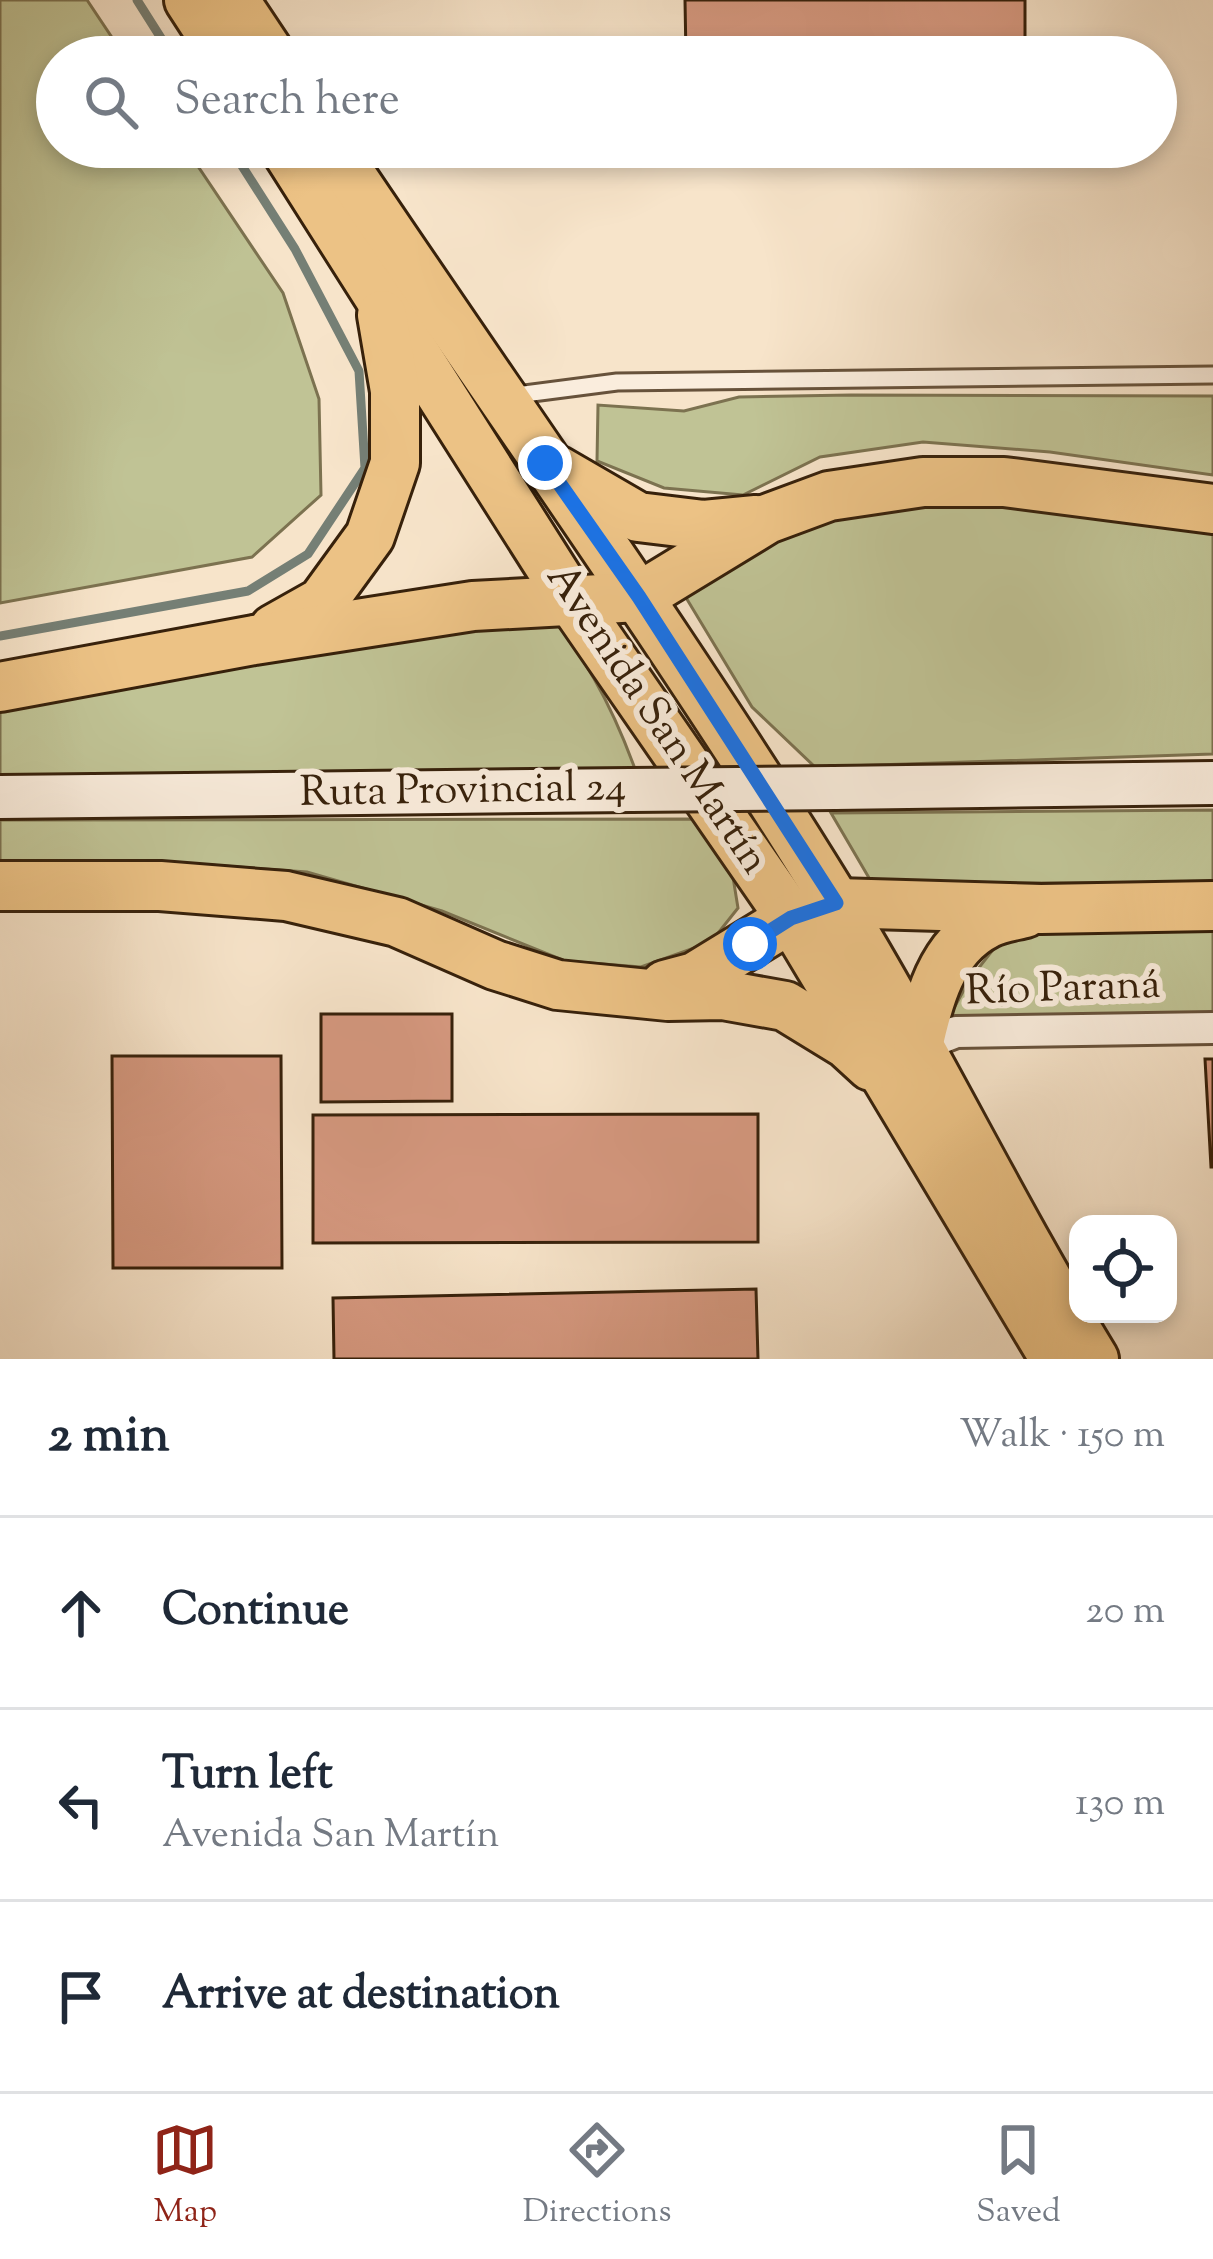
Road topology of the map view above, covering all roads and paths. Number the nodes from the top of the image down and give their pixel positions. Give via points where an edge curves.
1 (189, 0) edge
2 (234, 0) edge
3 (212, 36) edge
4 (258, 36) edge
5 (298, 168) edge
6 (346, 168) edge
7 (378, 291) junction
8 (1213, 375) edge
9 (500, 397) junction
10 (545, 463) junction
11 (1213, 509) edge
12 (767, 519) junction
13 (639, 597) junction
14 (571, 598) junction
15 (254, 640) junction
16 (0, 687) edge
17 (1213, 783) edge
18 (0, 797) edge
19 (0, 886) edge
20 (1213, 906) edge
21 (1041, 909) junction
22 (814, 910) junction
23 (594, 992) junction
24 (1213, 1028) edge
25 (907, 1068) junction
26 (1055, 1359) edge
27 (1094, 1359) edge

1 - 3 main road
2 - 4 main road
5 - 7 main road, Avenida San Martín
6 - 9 main road, Avenida San Martín
7 - 14 main road, Avenida San Martín
7 - 15 main road via 394,391 395,463 370,536 322,602
8 - 9 lane via 617,382
9 - 10 main road, Avenida San Martín
10 - 12 main road via 638,517 704,525
10 - 13 main road, Avenida San Martín
11 - 12 main road via 1004,482 923,482 829,496
12 - 13 main road
13 - 14 main road
13 - 22 main road, Avenida San Martín
14 - 15 main road
14 - 22 main road, Avenida San Martín
15 - 16 main road
17 - 18 main road, Ruta Provincial 24, bridge
19 - 23 main road via 286,896 397,922 495,965
20 - 21 main road
21 - 22 main road
21 - 25 main road via 987,924 951,953
22 - 23 main road via 695,977
22 - 25 main road, Avenida San Martín
23 - 25 main road via 723,994 785,1006 847,1045
24 - 25 street, Río Paraná via 956,1032
25 - 26 main road, Avenida San Martín via 1002,1274
25 - 27 main road, Avenida San Martín

